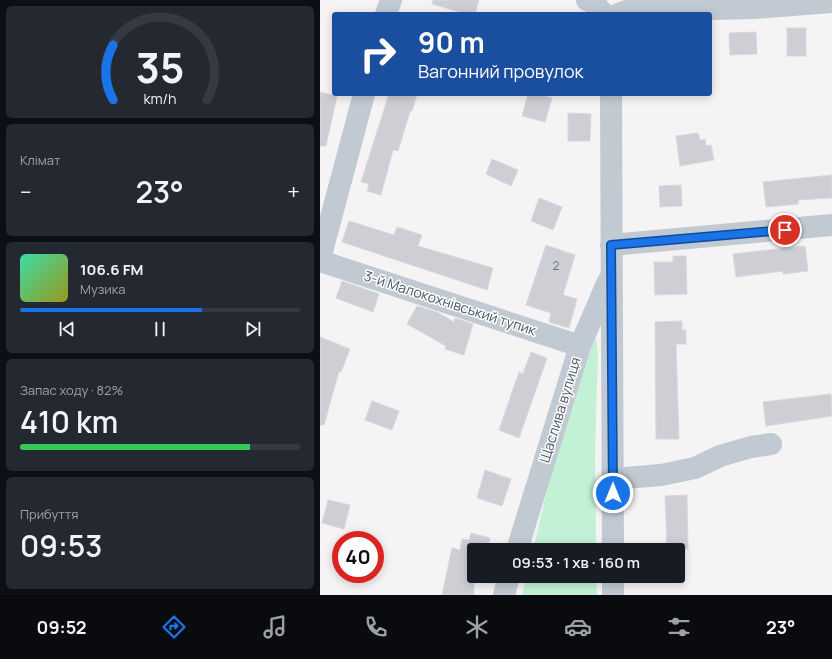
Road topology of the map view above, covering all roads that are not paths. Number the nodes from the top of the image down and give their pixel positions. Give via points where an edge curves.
1 (391, 0) edge
2 (587, 0) edge
3 (607, 0) edge
4 (832, 2) edge
5 (387, 12) edge
6 (602, 12) edge
7 (608, 12) edge
8 (624, 12) edge
9 (363, 96) edge
10 (610, 96) edge
11 (832, 225) edge
12 (611, 245) junction
13 (320, 260) edge
14 (611, 272) junction
15 (580, 346) junction
16 (771, 444) dead end
17 (613, 479) junction
18 (519, 543) edge
19 (613, 543) edge
20 (507, 583) edge
21 (613, 583) edge
22 (504, 595) edge
23 (613, 595) edge

1 - 5 street
2 - 6 street via 596,4
3 - 7 street
4 - 8 street via 754,8
9 - 13 street
10 - 12 street
11 - 12 street
12 - 14 street
13 - 15 street, 3-й Малокохнівський тупик
14 - 15 street, Щаслива вулиця
14 - 17 street
15 - 18 street, Щаслива вулиця
16 - 17 street via 751,446 720,456 695,468 662,475
17 - 19 street
20 - 22 street
21 - 23 street

